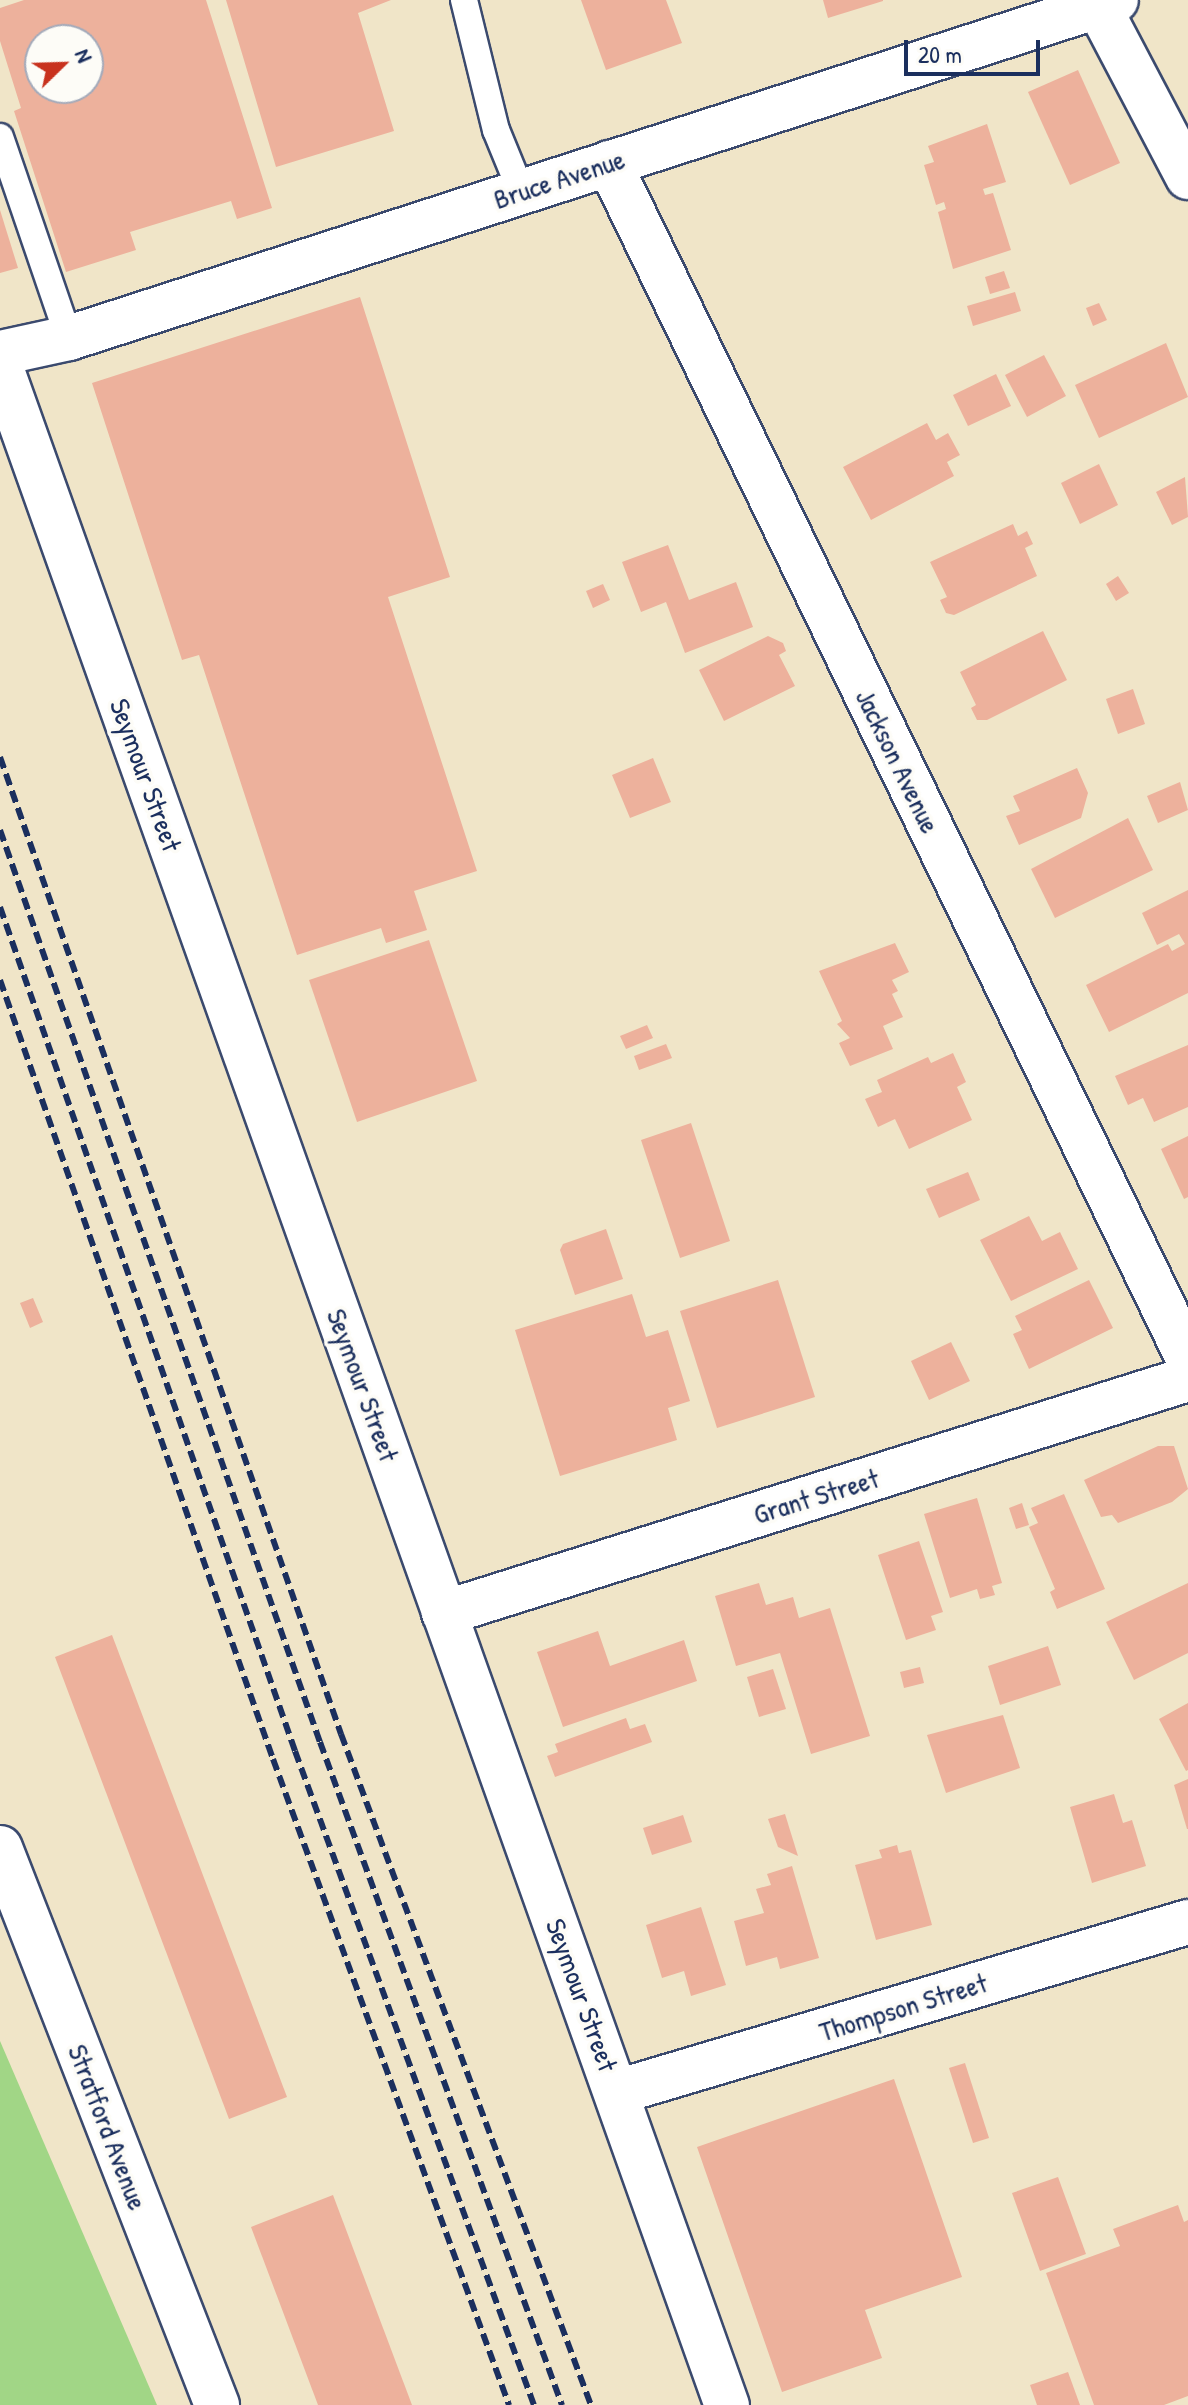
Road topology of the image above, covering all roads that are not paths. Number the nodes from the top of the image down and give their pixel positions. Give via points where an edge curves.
1 (464, 0) edge
2 (1103, 2) edge
3 (0, 137) edge
4 (609, 163) junction
5 (1188, 177) edge
6 (521, 191) junction
7 (69, 338) junction
8 (0, 353) edge
9 (0, 365) edge
10 (1188, 1358) edge
11 (1188, 1379) edge
12 (444, 1613) junction
13 (0, 1848) edge
14 (13, 1922) edge
15 (1188, 1922) edge
16 (617, 2092) junction
17 (217, 2405) edge
18 (727, 2405) edge

1 - 6 lane via 496,130
2 - 4 street, Bruce Avenue
2 - 5 street
3 - 7 lane
4 - 6 street, Bruce Avenue
4 - 10 street, Jackson Avenue
6 - 7 street, Bruce Avenue
7 - 8 street, Bruce Avenue
9 - 12 street, Seymour Street
11 - 12 street, Grant Street
12 - 16 street, Seymour Street
13 - 14 street, Stratford Avenue
14 - 17 street, Stratford Avenue
15 - 16 street, Thompson Street
16 - 18 street, Seymour Street

